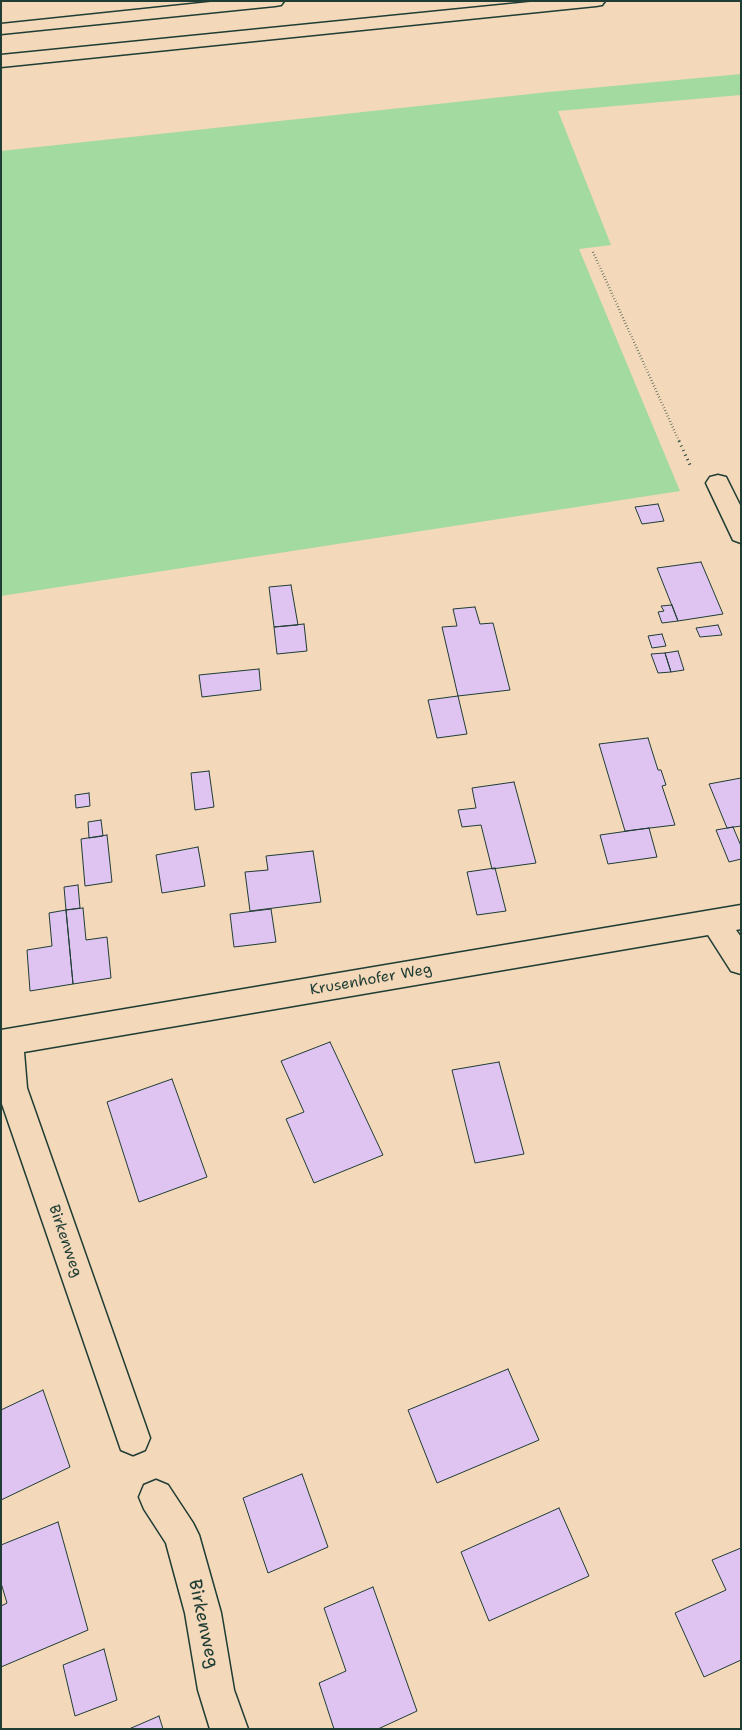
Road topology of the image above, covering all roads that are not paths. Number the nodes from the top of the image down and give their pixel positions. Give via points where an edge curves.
1 (275, 1) edge
2 (596, 1) edge
3 (1, 29) edge
4 (1, 61) edge
5 (718, 483) road end
6 (741, 534) edge
7 (728, 919) edge
8 (741, 962) edge
9 (5, 1043) edge
10 (132, 1438) dead end
11 (156, 1497) dead end
12 (228, 1729) edge

1 - 3 main road
2 - 4 main road
5 - 6 main road
7 - 8 main road
7 - 9 main road, Krusenhofer Weg
9 - 10 main road, Birkenweg via 12,1088
11 - 12 main road, Birkenweg via 181,1535 203,1613 216,1690

